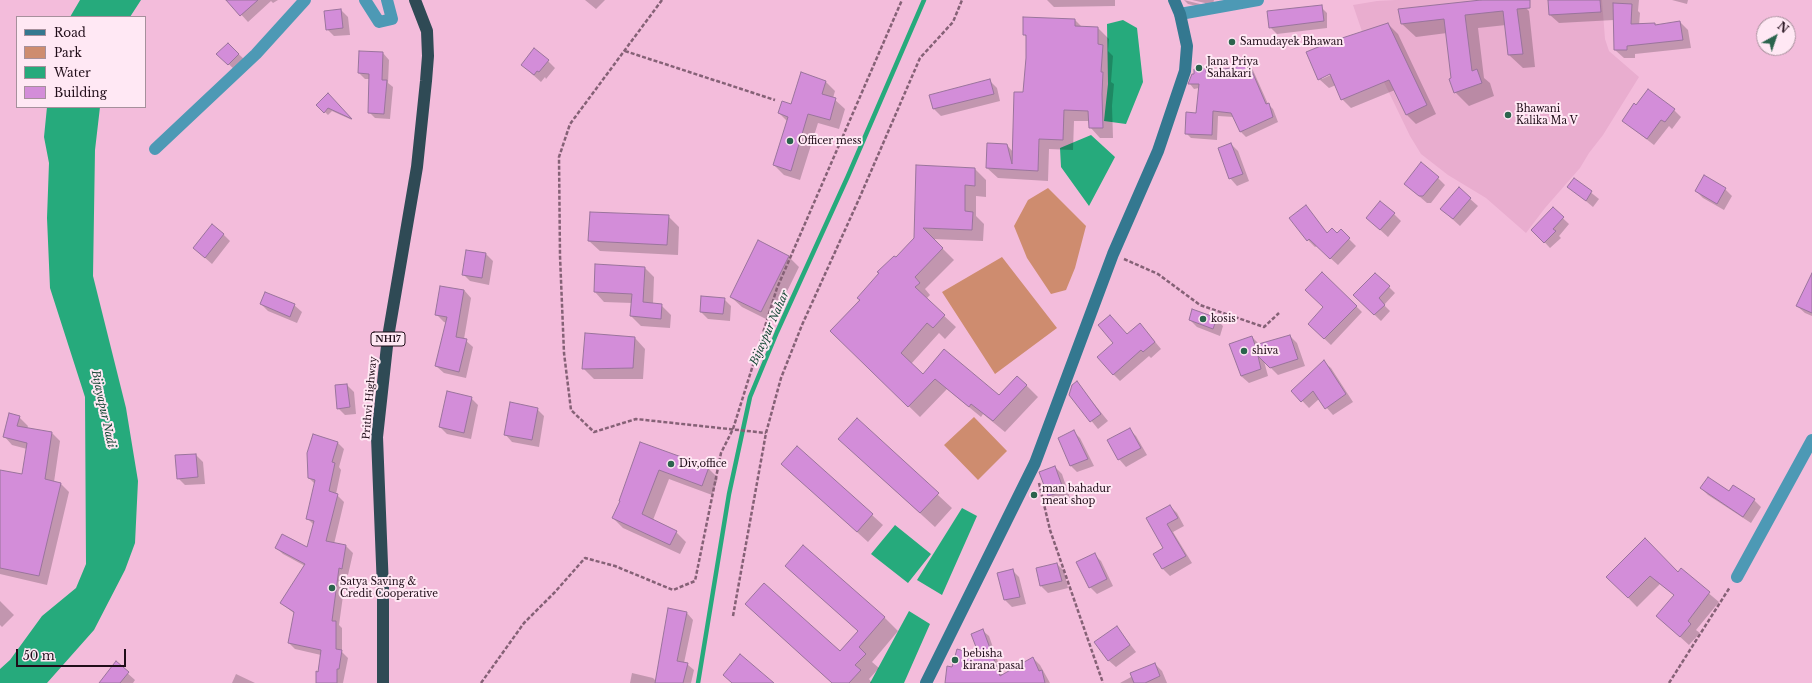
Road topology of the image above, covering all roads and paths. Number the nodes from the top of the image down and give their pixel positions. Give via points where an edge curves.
1 (305, 0) edge
2 (366, 0) edge
3 (387, 0) edge
4 (415, 0) edge
5 (662, 0) edge
6 (902, 0) edge
7 (962, 0) edge
8 (1174, 0) edge
9 (1258, 0) edge
10 (1180, 14) junction
11 (625, 51) junction
12 (775, 100) dead end
13 (155, 149) dead end
14 (1113, 254) junction
15 (1279, 313) dead end
16 (733, 429) junction
17 (766, 433) junction
18 (1812, 440) edge
19 (1034, 463) junction
20 (1737, 577) joint
21 (733, 616) dead end
22 (383, 683) edge
23 (481, 683) edge
24 (926, 683) edge
25 (1103, 683) edge
26 (1669, 683) edge

1 - 13 street via 256,54
2 - 3 street via 379,22 392,19
4 - 22 highway, Prithvi Highway / NH17 via 427,31 426,81 417,167 388,337 377,437 383,589
5 - 11 path
6 - 16 path via 777,288
7 - 17 path via 953,22 920,58 802,326 781,378
8 - 10 main road
9 - 10 street
10 - 14 main road via 1187,46 1185,71 1158,151
11 - 12 path
11 - 16 path via 570,124 559,157 564,346 571,410 594,432 636,419
14 - 15 path via 1158,274 1200,305 1264,327
14 - 19 main road
16 - 17 path
16 - 23 path via 721,453 695,581 672,590 615,566 585,558 524,623
17 - 21 path
18 - 20 street
19 - 24 main road
19 - 25 path via 1050,530
20 - 26 path

